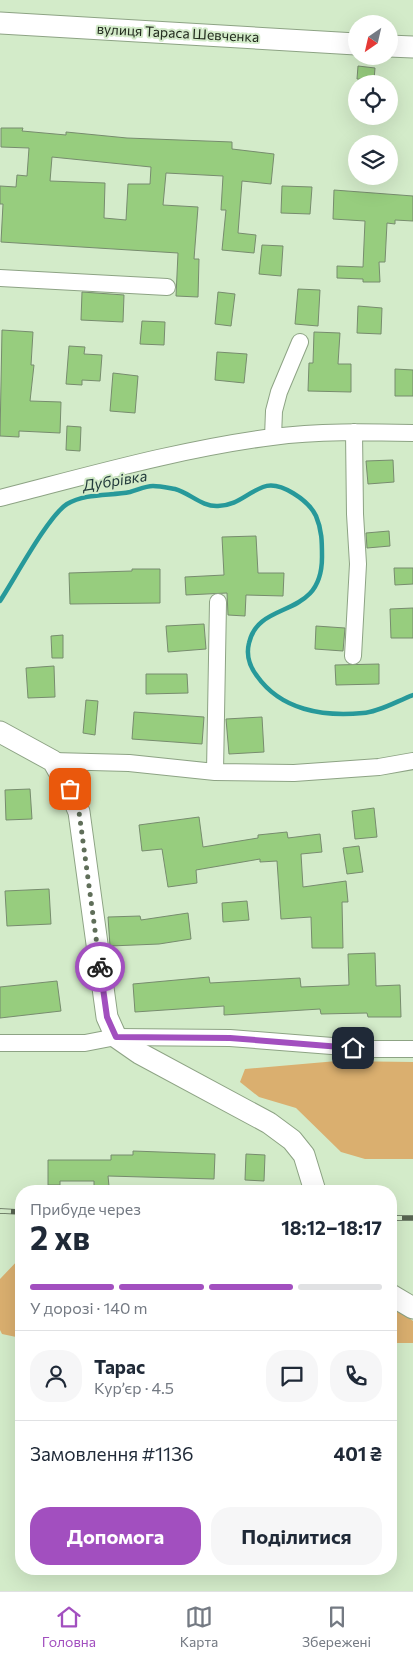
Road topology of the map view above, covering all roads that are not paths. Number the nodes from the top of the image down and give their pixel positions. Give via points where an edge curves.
1 (0, 23) edge
2 (348, 44) edge
3 (398, 46) edge
4 (413, 47) edge
5 (0, 278) edge
6 (167, 288) dead end
7 (300, 342) dead end
8 (354, 432) junction
9 (413, 433) edge
10 (273, 437) junction
11 (0, 498) edge
12 (218, 602) dead end
13 (353, 656) dead end
14 (0, 732) edge
15 (53, 761) junction
16 (413, 761) edge
17 (215, 772) junction
18 (116, 1037) junction
19 (0, 1043) edge
20 (413, 1049) edge
21 (313, 1185) edge
22 (397, 1299) edge
23 (413, 1308) edge

1 - 2 main road, вулиця Тараса Шевченка
3 - 4 main road
5 - 6 street
7 - 10 street via 279,392
8 - 9 street
8 - 10 street
8 - 13 street via 358,564
10 - 11 street via 172,455
12 - 17 street
14 - 15 main road
15 - 17 street via 129,763
15 - 18 main road via 79,812 107,1017
16 - 17 street via 379,767 294,773
18 - 19 street via 85,1043
18 - 20 street via 230,1038 370,1049
18 - 21 main road via 139,1053 270,1123 304,1154
22 - 23 main road

